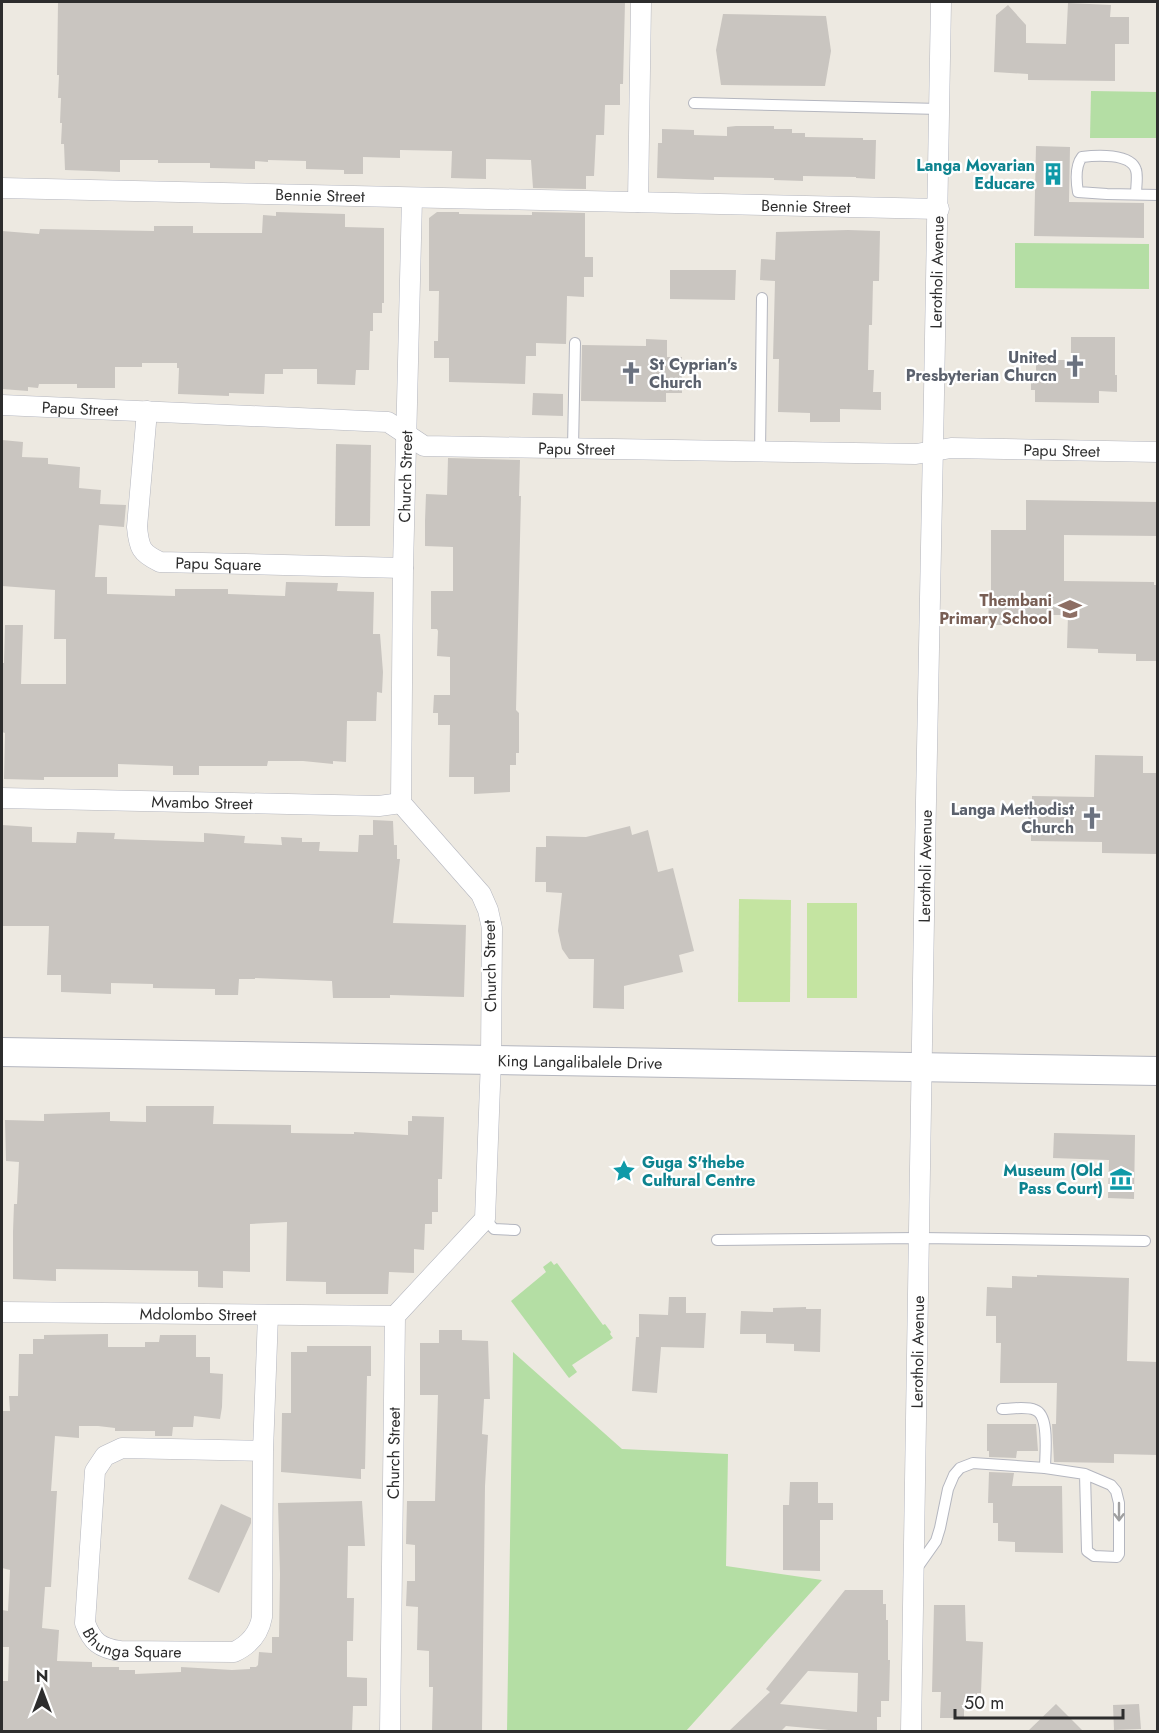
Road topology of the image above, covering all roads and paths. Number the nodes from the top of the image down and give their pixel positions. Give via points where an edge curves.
1 (641, 2) edge
2 (941, 2) edge
3 (694, 103) dead end
4 (940, 109) junction
5 (2, 188) edge
6 (1136, 194) junction
7 (1158, 195) edge
8 (412, 198) junction
9 (638, 202) junction
10 (939, 209) junction
11 (762, 298) dead end
12 (575, 343) dead end
13 (2, 405) edge
14 (147, 411) junction
15 (407, 434) junction
16 (573, 448) junction
17 (760, 451) junction
18 (934, 451) junction
19 (1158, 452) edge
20 (403, 568) junction
21 (2, 798) edge
22 (401, 803) junction
23 (2, 1052) edge
24 (491, 1059) junction
25 (922, 1068) junction
26 (1158, 1071) edge
27 (485, 1219) junction
28 (514, 1230) dead end
29 (919, 1238) junction
30 (717, 1239) dead end
31 (1145, 1241) dead end
32 (2, 1312) edge
33 (268, 1315) junction
34 (395, 1317) junction
35 (1002, 1409) dead end
36 (263, 1451) junction
37 (1046, 1468) junction
38 (1085, 1474) junction
39 (915, 1571) junction
40 (390, 1731) edge
41 (911, 1731) edge

1 - 9 street
2 - 4 street, Lerotholi Avenue
3 - 4 lane
4 - 10 street, Lerotholi Avenue
5 - 8 street, Bennie Street
6 - 6 lane via 1078,192 1078,163 1082,157 1091,156 1130,161 1136,169
6 - 7 lane
8 - 9 street, Bennie Street
8 - 15 street, Church Street
9 - 10 street, Bennie Street
10 - 18 street, Lerotholi Avenue
11 - 17 lane
12 - 16 lane
13 - 14 street, Papu Street
14 - 15 street, Papu Street via 388,422
14 - 20 street, Papu Square via 137,527 139,545 147,556 160,562
15 - 16 street, Papu Street via 424,446
15 - 20 street, Church Street
16 - 17 street, Papu Street
17 - 18 street, Papu Street
18 - 19 street, Papu Street via 951,448
18 - 25 street, Lerotholi Avenue
20 - 22 street, Church Street
21 - 22 street, Mvambo Street via 379,806
22 - 24 street, Church Street via 481,894 488,910 492,928
23 - 24 street, King Langalibalele Drive
24 - 25 street, King Langalibalele Drive
24 - 27 street, Church Street
25 - 26 street, King Langalibalele Drive
25 - 29 street, Lerotholi Avenue
27 - 28 lane via 494,1229
27 - 34 street
29 - 30 lane
29 - 31 lane
29 - 39 street, Lerotholi Avenue
32 - 33 street, Mdolombo Street
33 - 34 street, Mdolombo Street
33 - 36 street, Bhunga Square
34 - 40 street, Church Street
35 - 37 lane via 1030,1408 1044,1417
36 - 36 street, Bhunga Square via 262,1617 247,1646 234,1652 120,1651 97,1643 85,1623 95,1471 105,1456 122,1448
37 - 38 lane
37 - 39 lane via 973,1463 960,1468 948,1489 936,1541
38 -> 38 lane via 1116,1491 1117,1557 1094,1556 1088,1551
39 - 41 street, Lerotholi Avenue

